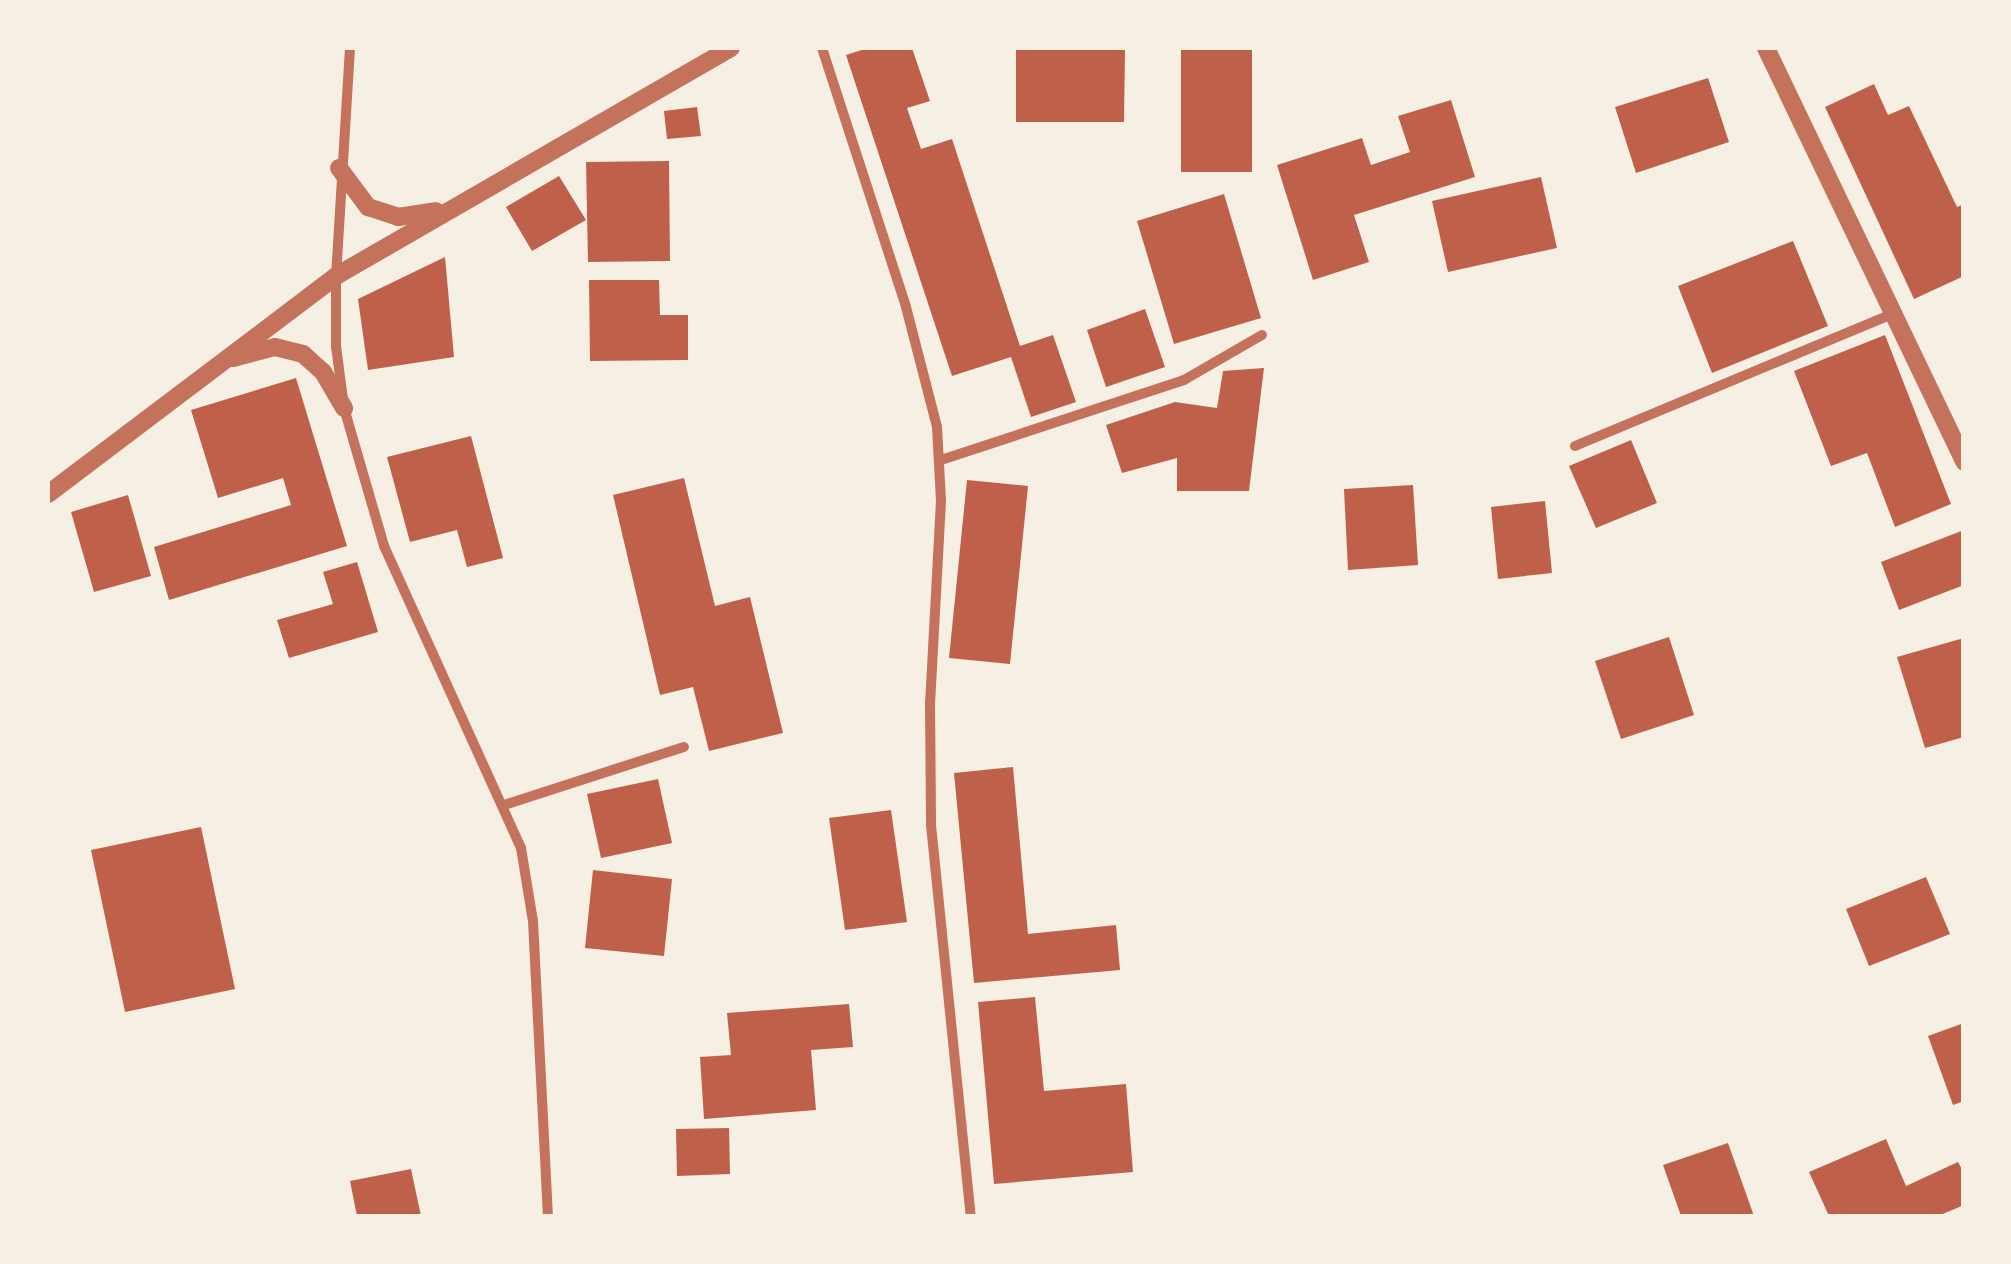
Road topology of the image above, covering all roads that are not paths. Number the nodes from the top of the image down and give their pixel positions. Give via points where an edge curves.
1 (350, 48) edge
2 (731, 48) edge
3 (822, 48) edge
4 (1766, 48) edge
5 (339, 168) junction
6 (456, 206) junction
7 (336, 276) junction
8 (1894, 313) junction
9 (1262, 335) dead end
10 (214, 365) junction
11 (344, 408) junction
12 (1574, 446) dead end
13 (940, 460) junction
14 (1964, 462) edge
15 (48, 494) edge
16 (684, 747) dead end
17 (504, 806) junction
18 (548, 1216) edge
19 (971, 1216) edge

1 - 5 street
2 - 6 street
3 - 13 street via 928,380
4 - 8 street
5 - 6 street via 355,194 382,213 416,216
5 - 7 street
6 - 7 street
7 - 10 street
7 - 11 street
8 - 12 street
8 - 14 street
9 - 13 street via 1184,380
10 - 11 street via 260,348 303,354 324,372
10 - 15 street
11 - 17 street via 384,546
13 - 19 street via 928,770
16 - 17 street
17 - 18 street via 530,896

